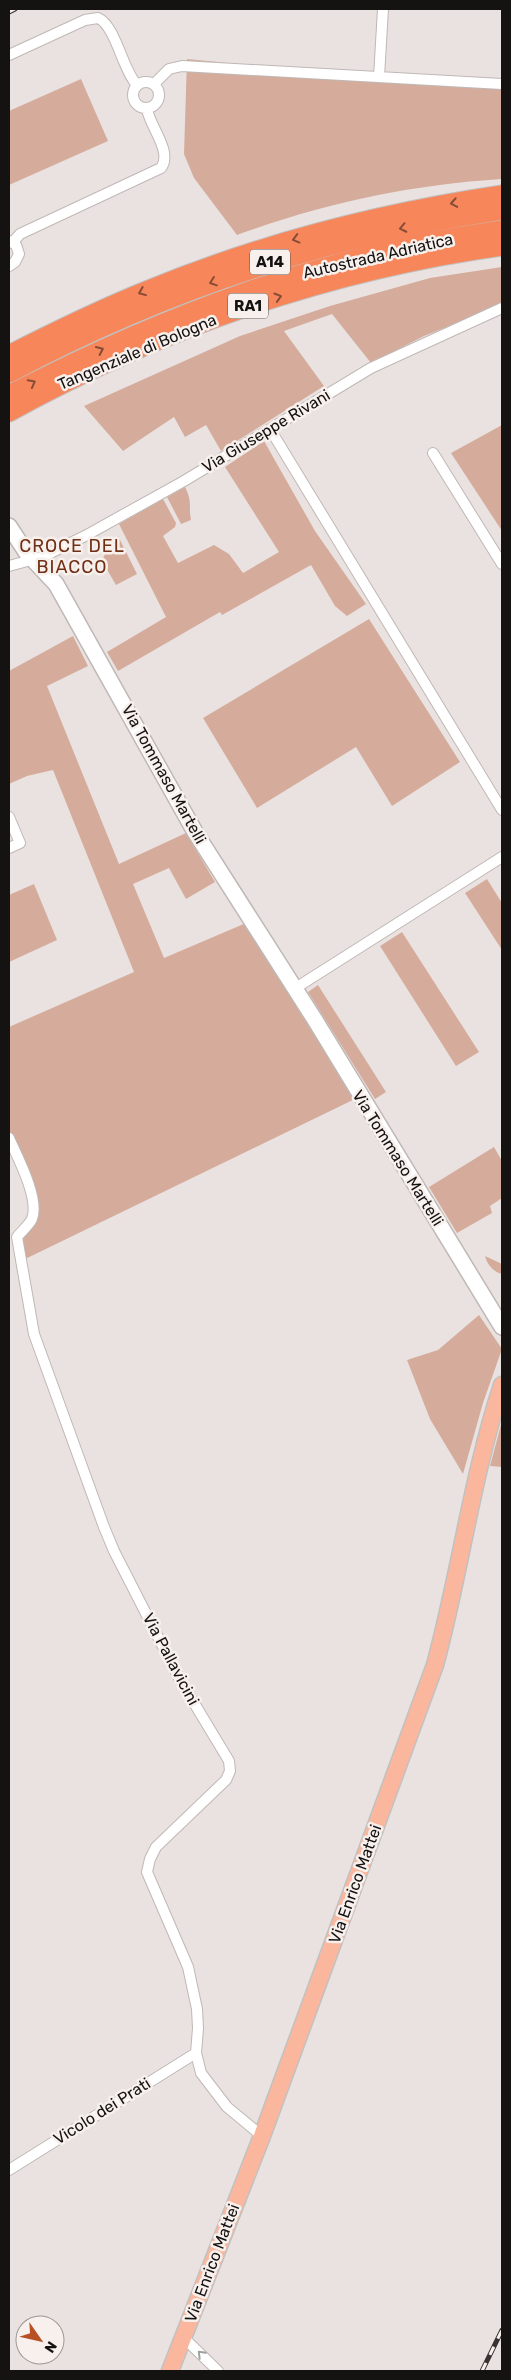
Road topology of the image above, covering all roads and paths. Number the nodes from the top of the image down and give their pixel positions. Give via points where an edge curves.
1 (383, 9) edge
2 (9, 55) edge
3 (379, 77) junction
4 (154, 84) junction
5 (502, 84) edge
6 (137, 85) junction
7 (147, 109) junction
8 (502, 194) edge
9 (502, 210) edge
10 (502, 230) edge
11 (11, 241) edge
12 (502, 246) edge
13 (502, 253) edge
14 (452, 254) junction
15 (9, 266) edge
16 (502, 308) edge
17 (9, 355) edge
18 (9, 373) edge
19 (9, 395) edge
20 (9, 412) edge
21 (270, 429) junction
22 (432, 453) dead end
23 (9, 526) edge
24 (34, 560) junction
25 (502, 564) edge
26 (9, 566) edge
27 (502, 810) edge
28 (9, 817) edge
29 (9, 848) edge
30 (502, 857) edge
31 (294, 989) junction
32 (9, 1138) edge
33 (502, 1327) edge
34 (502, 1385) edge
35 (196, 2053) junction
36 (262, 2136) junction
37 (9, 2170) edge
38 (183, 2337) junction
39 (170, 2371) edge
40 (218, 2371) edge

1 - 3 street
2 - 6 street via 85,20 98,18 106,24 129,75
3 - 4 street via 182,66 168,69
3 - 5 street
4 - 6 street via 144,82
4 - 7 street via 159,98
6 - 7 street via 133,100
7 - 11 street via 165,154 161,168
8 -> 17 highway via 364,221 254,252 146,290
9 -> 18 highway, Autostrada Adriatica / A14 via 330,244 245,270 94,330
19 -> 10 highway, Autostrada Adriatica / A14 via 160,323 255,288 380,253
11 - 15 street via 19,254
12 - 14 highway, Tangenziale di Bologna / RA1
13 - 14 highway
20 -> 14 highway, Tangenziale di Bologna / RA1 via 104,364 217,317 337,280
16 - 21 street, Via Giuseppe Rivani via 370,368
21 - 24 street, Via Giuseppe Rivani via 109,523
21 - 27 street
22 - 25 street
23 - 24 main road, Via Tommaso Martelli
24 - 26 street, Via Giuseppe Rivani
24 - 31 main road, Via Tommaso Martelli via 56,584 195,832
28 - 29 street via 20,843
30 - 31 street
31 - 33 main road, Via Tommaso Martelli
32 - 35 street, Via Pallavicini via 34,1202 32,1219 17,1237 34,1334 114,1551 179,1678 229,1760 230,1771 226,1780 156,1847 147,1872 188,1966 198,2018
34 - 36 main road, Via Enrico Mattei via 435,1665
35 - 36 street, Via Pallavicini via 201,2073 212,2090
35 - 37 street, Vicolo dei Prati
36 - 38 main road, Via Enrico Mattei
38 - 39 main road, Via Enrico Mattei
40 -> 38 street

